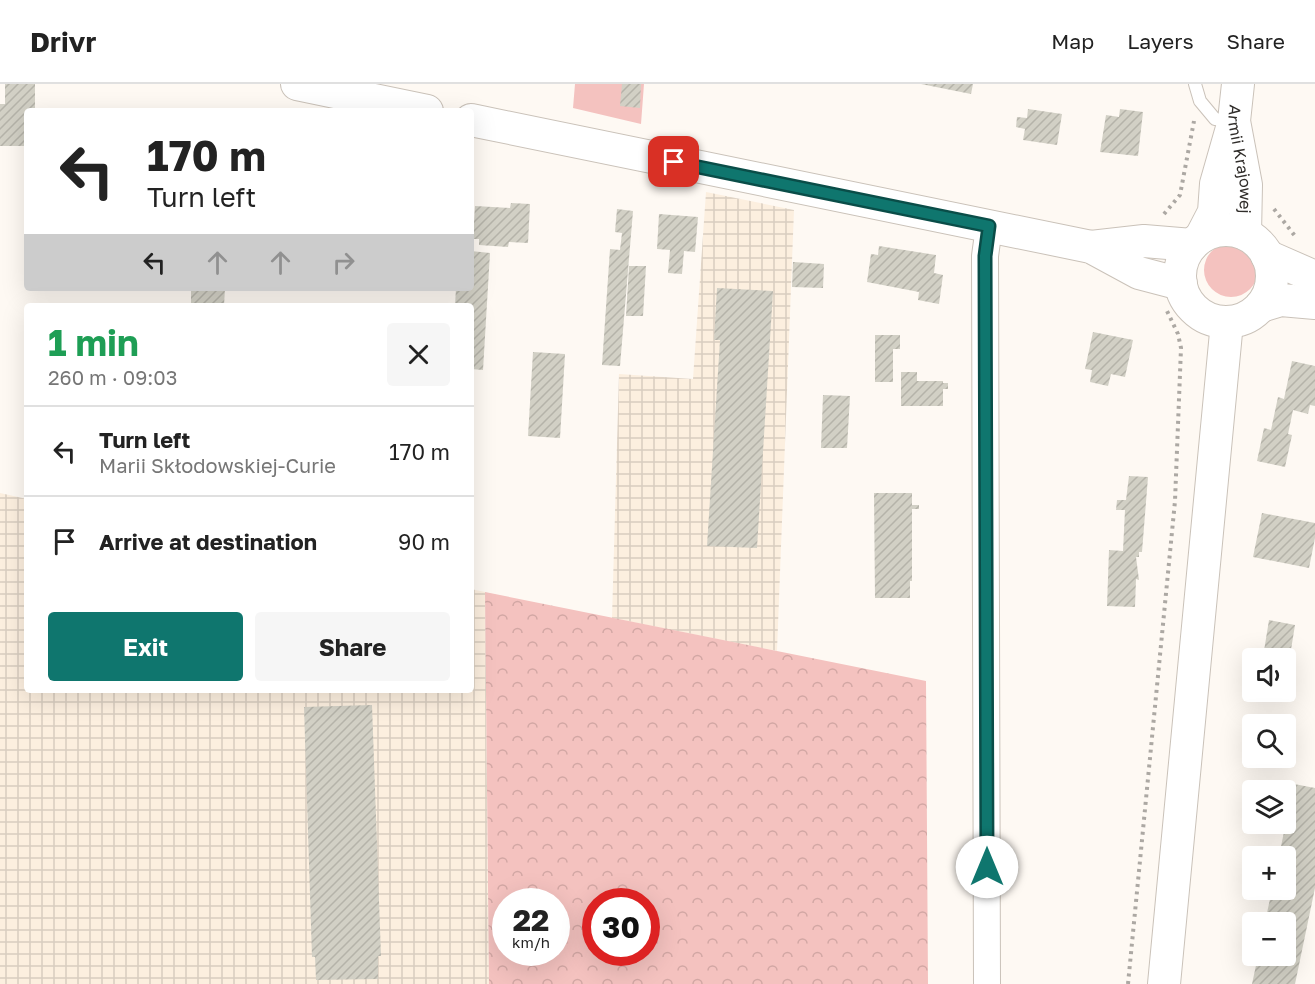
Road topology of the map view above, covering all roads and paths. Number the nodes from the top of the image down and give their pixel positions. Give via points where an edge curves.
1 (297, 84) edge
2 (1195, 84) edge
3 (1238, 84) edge
4 (1200, 101) junction
5 (413, 108) edge
6 (474, 121) edge
7 (1234, 121) junction
8 (1182, 183) dead end
9 (1271, 206) dead end
10 (989, 226) junction
11 (1297, 240) dead end
12 (1197, 241) junction
13 (1256, 245) junction
14 (1091, 247) junction
15 (1315, 277) edge
16 (1171, 292) junction
17 (1315, 303) edge
18 (1261, 306) junction
19 (1227, 322) junction
20 (987, 984) edge
21 (1128, 984) edge
22 (1164, 984) edge

1 - 5 street
2 - 4 lane
3 - 7 street, Armii Krajowej
4 - 7 lane via 1215,119
4 - 8 path
6 - 10 street
7 - 12 street via 1216,184 1214,213
7 - 13 street, Armii Krajowej
9 - 11 path
10 - 14 street
10 - 20 street via 985,256
12 - 13 street via 1215,231 1231,230
12 - 14 street
12 - 16 street via 1184,255
13 - 15 street
13 - 18 street via 1271,268 1272,282
14 - 16 street
16 - 19 street via 1205,317
16 - 21 path via 1181,348 1175,501
17 - 18 street via 1281,300
18 - 19 street via 1241,320
19 - 22 street

